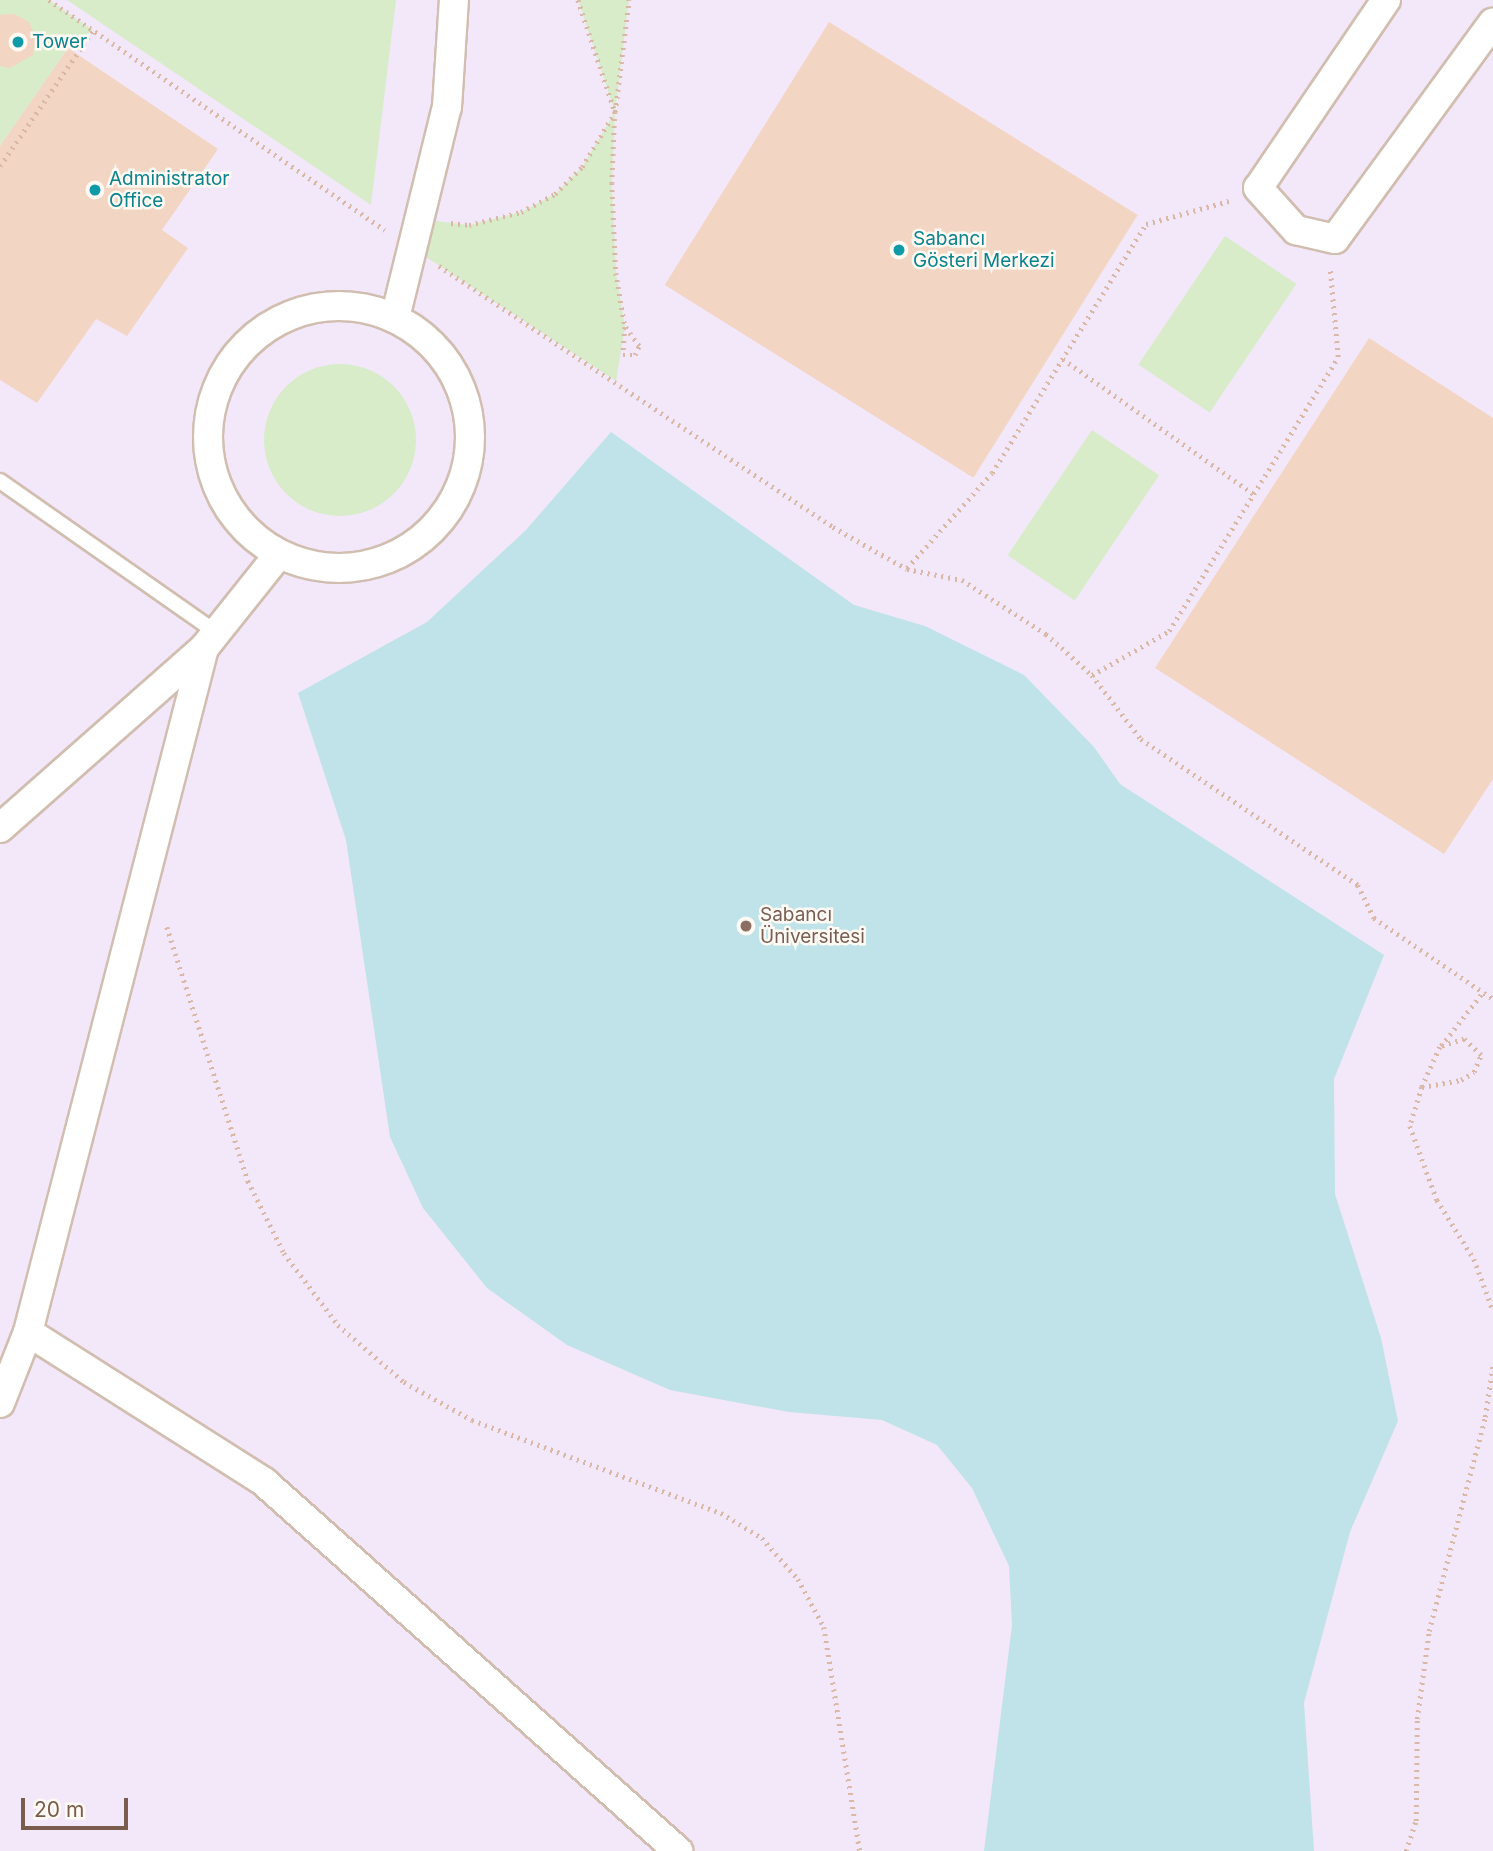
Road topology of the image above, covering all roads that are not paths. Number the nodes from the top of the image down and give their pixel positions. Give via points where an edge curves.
1 (454, 0) edge
2 (1386, 0) edge
3 (1493, 22) edge
4 (395, 318) junction
5 (0, 481) edge
6 (279, 554) junction
7 (211, 641) junction
8 (0, 828) edge
9 (28, 1332) junction
10 (0, 1403) edge
11 (678, 1851) edge

1 - 4 street via 447,107
2 - 3 street via 1258,188 1296,230 1335,239
4 - 6 street via 346,305 295,312 251,338 220,379 207,428 214,479 239,523
4 - 6 street via 437,348 463,393 470,444 457,494 425,535 380,561 329,567
5 - 7 lane
6 - 7 street
7 - 8 street
7 - 9 street
9 - 10 street
9 - 11 street via 264,1482

